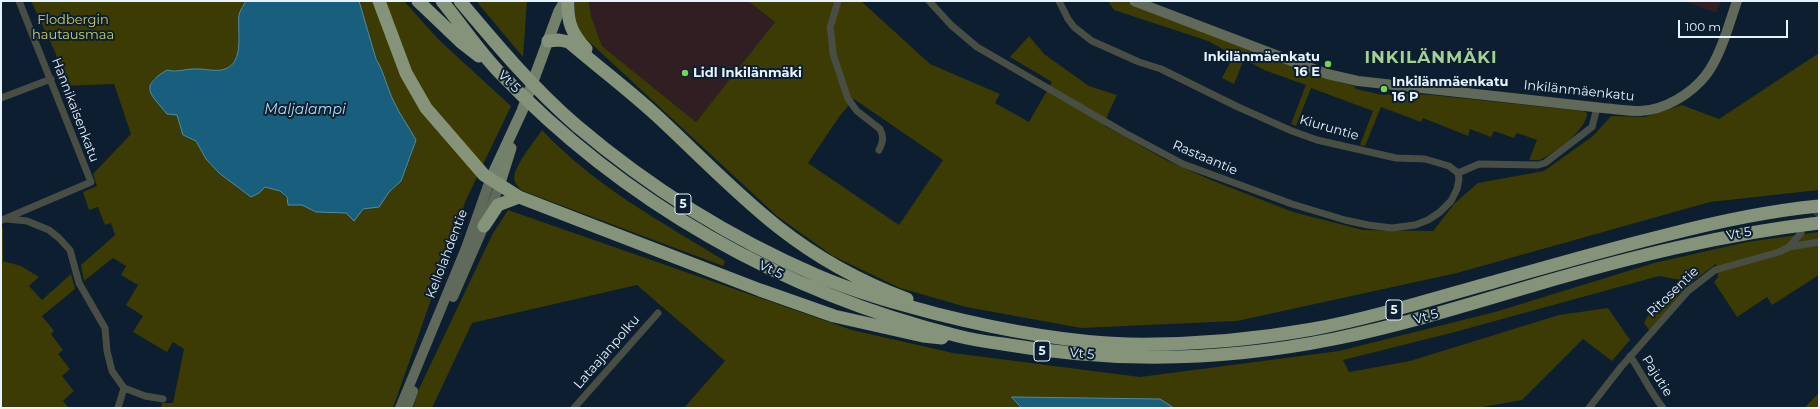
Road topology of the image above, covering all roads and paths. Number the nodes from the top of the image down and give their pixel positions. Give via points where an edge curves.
1 (19, 1) edge
2 (379, 1) edge
3 (418, 1) edge
4 (442, 1) edge
5 (460, 1) edge
6 (565, 1) edge
7 (568, 1) edge
8 (838, 1) edge
9 (929, 1) edge
10 (1059, 1) edge
11 (1134, 1) edge
12 (1737, 1) edge
13 (559, 6) edge
14 (546, 45) junction
15 (495, 68) junction
16 (51, 78) junction
17 (1, 98) edge
18 (1597, 108) junction
19 (656, 114) junction
20 (879, 150) dead end
21 (1458, 173) junction
22 (495, 183) junction
23 (519, 197) junction
24 (1819, 206) edge
25 (1, 220) edge
26 (1819, 223) tunnel mouth
27 (484, 226) junction
28 (1801, 233) dead end
29 (1819, 242) edge
30 (1789, 247) junction
31 (658, 313) dead end
32 (961, 320) junction
33 (960, 337) junction
34 (1630, 356) junction
35 (124, 388) junction
36 (162, 399) dead end
37 (118, 408) edge
38 (400, 408) edge
39 (407, 408) edge
40 (574, 408) edge
41 (1589, 408) edge
42 (1664, 408) edge

1 - 16 street, Hannikaisenkatu
2 - 22 highway via 406,73 426,108 479,170
3 - 15 highway via 461,42
4 - 15 highway, Vt 5 / 5
5 - 32 highway, Vt 5 / 5 via 510,61 576,125 624,163 694,212 817,276 887,301
6 - 13 main road, Kellolahdentie
7 - 19 highway via 570,24 577,39
8 - 20 street via 830,28 833,54 848,99 857,111 882,132 884,138
9 - 21 street, Rastaantie via 951,25 977,47 1112,125 1183,164 1292,204 1345,220 1401,228 1428,220 1440,212 1451,201 1457,189
10 - 21 street, Kiuruntie via 1074,27 1092,41 1161,69 1292,131 1317,140 1396,158 1425,159 1448,166
11 - 18 street, Inkilänmäenkatu via 1341,77
12 - 18 street, Inkilänmäenkatu via 1723,40 1706,74 1684,95 1670,103 1641,111
13 - 14 main road, Kellolahdentie
14 - 19 highway via 559,40 569,42
14 - 22 main road, Kellolahdentie
15 - 33 highway, Vt 5 / 5 via 558,127 626,184 711,238 811,288 864,309
16 - 17 street
16 - 25 street, Hannikaisenkatu via 91,182
18 - 21 street via 1592,126 1545,163 1479,164
19 - 32 highway via 750,203 778,227 815,252 887,292
22 - 23 highway
22 - 27 street, Kellolahdentie
22 - 38 street, Kellolahdentie
23 - 27 highway via 498,205
23 - 33 highway via 834,316 938,338
24 - 32 highway, Vt 5 / 5 via 1781,209 1701,226 1374,315 1314,329 1267,336 1196,343 1125,344 990,327
25 - 35 street via 18,219 36,224 49,230 65,244 73,258 79,283 105,328 112,371
26 - 33 highway, Vt 5 / 5 via 1714,238 1626,260 1388,328 1244,353 1092,356
27 - 39 street, Kellolahdentie
28 - 30 street, Ritosentie
29 - 30 street
30 - 34 street, Ritosentie via 1710,273 1688,291
31 - 40 street, Lataajanpolku
34 - 41 street, Ritosentie
34 - 42 street, Pajutie
35 - 36 street
35 - 37 street

